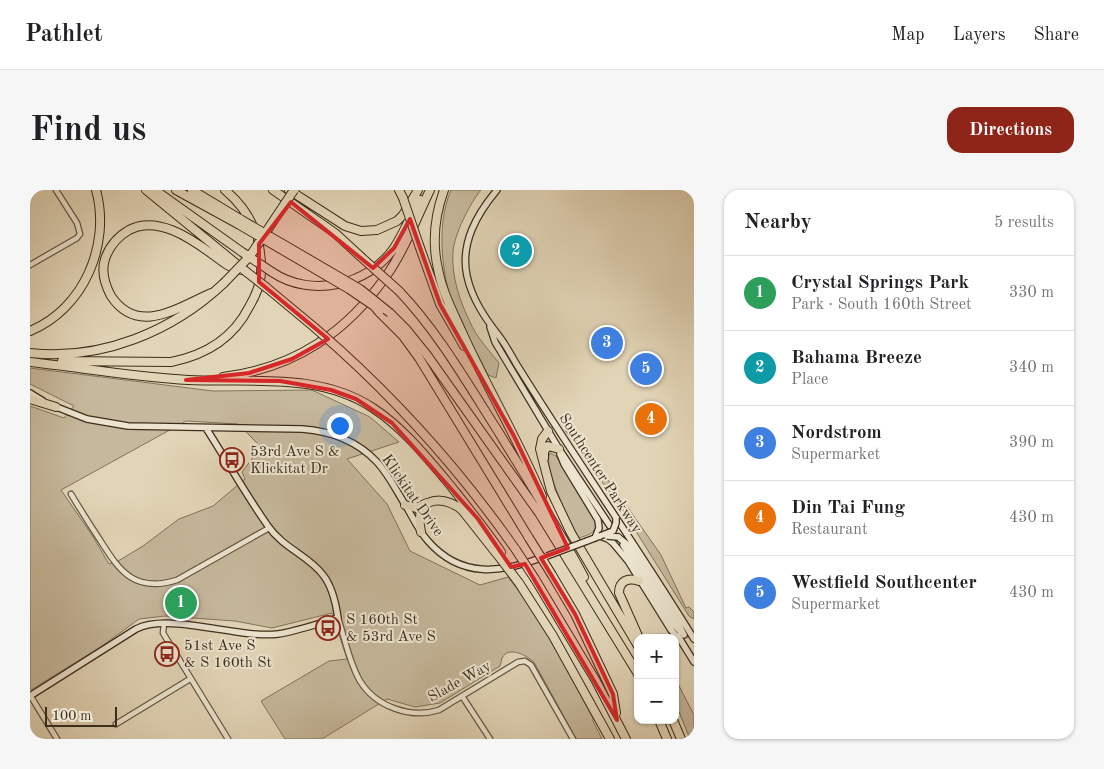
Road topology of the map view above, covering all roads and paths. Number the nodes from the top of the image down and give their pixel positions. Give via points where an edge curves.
1 (56, 190) edge
2 (96, 190) edge
3 (146, 190) edge
4 (155, 190) edge
5 (176, 190) edge
6 (192, 190) edge
7 (225, 190) edge
8 (273, 190) edge
9 (289, 190) edge
10 (294, 190) edge
11 (300, 190) edge
12 (399, 190) edge
13 (418, 190) edge
14 (429, 190) edge
15 (444, 190) edge
16 (497, 190) edge
17 (239, 222) junction
18 (268, 230) junction
19 (233, 265) junction
20 (30, 266) edge
21 (214, 292) junction
22 (488, 322) junction
23 (30, 331) edge
24 (30, 353) edge
25 (30, 361) edge
26 (186, 380) junction
27 (30, 393) edge
28 (30, 399) edge
29 (56, 407) junction
30 (206, 428) junction
31 (510, 428) junction
32 (548, 431) junction
33 (559, 449) junction
34 (544, 462) junction
35 (71, 494) dead end
36 (430, 502) junction
37 (405, 506) junction
38 (551, 518) junction
39 (616, 518) junction
40 (610, 526) dead end
41 (269, 528) junction
42 (421, 532) junction
43 (597, 537) junction
44 (618, 537) junction
45 (628, 538) junction
46 (623, 545) dead end
47 (499, 553) junction
48 (508, 568) junction
49 (639, 580) junction
50 (519, 583) junction
51 (338, 618) junction
52 (164, 624) junction
53 (637, 634) edge
54 (687, 634) edge
55 (694, 638) edge
56 (634, 639) edge
57 (622, 649) junction
58 (694, 662) edge
59 (634, 668) edge
60 (190, 679) junction
61 (30, 696) edge
62 (462, 696) junction
63 (617, 720) junction
64 (116, 724) dead end
65 (661, 724) edge
66 (675, 724) edge
67 (58, 739) edge
68 (228, 739) edge
69 (490, 739) edge
70 (573, 739) edge
71 (610, 739) edge
72 (626, 739) edge
73 (667, 739) edge
74 (681, 739) edge

1 - 20 street via 77,222 80,234
2 - 23 highway via 101,230 99,246 87,278 62,310
3 - 19 highway
4 - 14 highway, bridge via 272,272 296,283 316,286 344,283 361,276 384,259
5 - 17 highway
6 - 17 highway
7 - 25 highway via 249,216 258,240 261,274 256,295 245,315 222,342 205,352 171,362
8 - 38 highway, bridge via 360,256 399,291 424,320
9 - 13 highway via 345,226 361,231 377,230 397,221
10 - 18 highway, bridge
11 - 18 highway, bridge
12 - 31 highway, bridge via 444,312
14 - 26 highway via 389,272 359,310 322,342 292,359 249,373
15 - 31 highway via 435,236 440,277 471,352
16 - 22 main road, Southcenter Parkway via 480,213 467,245 469,284
17 - 57 highway, bridge via 360,289 406,329 539,513
17 - 63 highway, bridge via 374,306 403,336 575,614 613,694
18 - 21 highway, bridge via 250,256
19 - 21 highway via 170,229 152,226 138,227 121,235 105,260 104,277 108,290 118,304 135,315 161,316
19 - 63 highway, bridge via 267,288 340,350 442,454 516,550 560,618
21 - 24 highway via 165,326 123,343 76,353
22 - 32 main road, Southcenter Parkway via 495,342
22 - 39 main road, Southcenter Parkway
25 - 26 highway
26 - 47 highway via 280,381 331,390 356,399 411,440 478,519
27 - 29 main road, Klickitat Drive
28 - 29 highway
29 - 30 main road, Klickitat Drive via 87,419 118,425
30 - 37 main road, Klickitat Drive via 311,430 341,437 360,447 376,462
30 - 41 main road
31 - 38 highway
32 - 33 main road, Southcenter Parkway
32 - 34 highway via 540,443
33 - 34 highway via 546,448
33 - 40 main road, Southcenter Parkway
33 - 43 main road via 564,464 598,520
34 - 56 highway via 552,491 571,533
35 - 41 street via 119,568 128,576 149,584 167,583 186,576
36 - 37 highway via 416,508
36 - 42 highway via 420,513
36 - 47 highway via 446,501 460,508
37 - 42 main road, Klickitat Drive
38 - 57 highway
39 - 43 main road, Klickitat Drive, bridge via 613,531
39 - 45 main road, Southcenter Parkway
41 - 51 main road via 324,576
42 - 48 main road, Klickitat Drive via 441,554 462,565 489,571
43 - 44 main road, bridge
43 - 48 main road, Klickitat Drive, bridge
43 - 49 main road via 613,543
44 - 45 main road
44 - 54 main road via 629,546
45 - 54 main road, Southcenter Parkway
46 - 54 main road, Southcenter Parkway via 675,626
47 - 48 highway, bridge
47 - 50 highway, bridge
48 - 50 highway, bridge
49 - 53 highway via 625,580 619,588
49 - 54 main road via 671,630
50 - 71 highway via 553,636
51 - 52 main road via 278,634
51 - 62 street, Slade Way via 360,681 383,702 405,712 427,713 444,708
52 - 60 street via 163,633
52 - 61 main road via 152,623 136,629
54 - 55 main road, Southcenter Parkway
54 - 58 main road, Southcenter Parkway
57 - 59 highway
60 - 64 street
60 - 68 street
61 - 67 street
62 - 69 street
62 - 70 street, Slade Way via 525,660 531,665
63 - 72 highway
65 - 73 highway
66 - 74 highway

